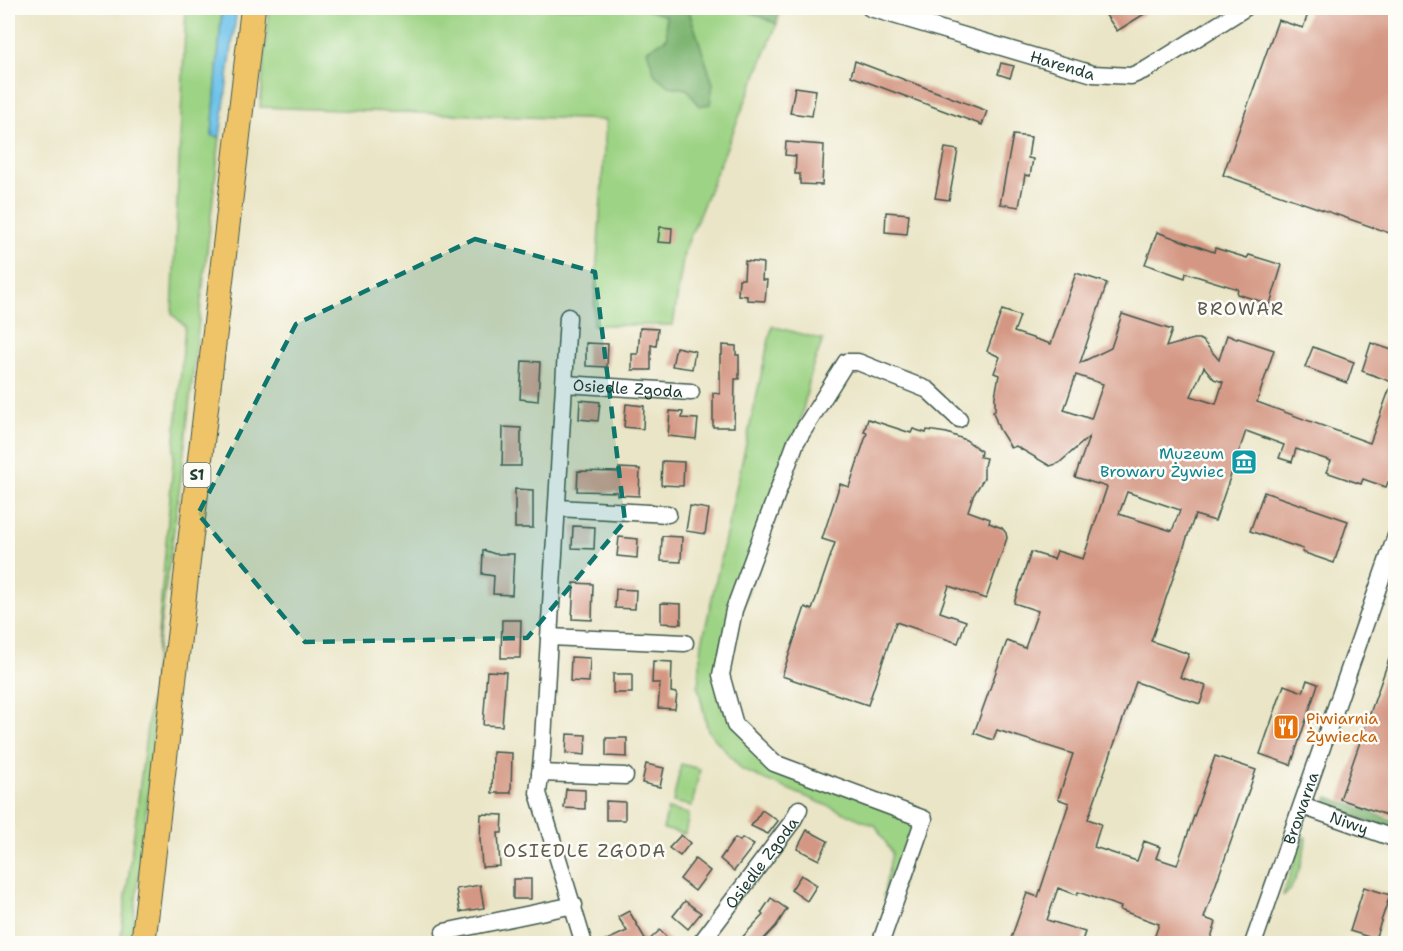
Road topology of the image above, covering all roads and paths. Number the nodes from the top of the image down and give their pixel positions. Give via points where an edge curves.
1 (253, 8) edge
2 (870, 8) edge
3 (1245, 8) edge
4 (568, 317) dead end
5 (565, 384) junction
6 (691, 392) dead end
7 (959, 419) dead end
8 (557, 508) junction
9 (668, 514) dead end
10 (1395, 536) edge
11 (549, 637) junction
12 (685, 644) dead end
13 (540, 773) junction
14 (625, 776) dead end
15 (1302, 806) junction
16 (799, 808) dead end
17 (1395, 839) edge
18 (574, 905) junction
19 (444, 932) dead end
20 (143, 944) edge
21 (584, 944) edge
22 (700, 944) edge
23 (880, 944) edge
24 (1253, 944) edge

1 - 20 highway, S1
2 - 3 street, Harenda via 1093,74 1131,76
4 - 5 street, Osiedle Zgoda
5 - 6 street, Osiedle Zgoda
5 - 8 street, Osiedle Zgoda
7 - 23 street via 928,390 858,362 846,362 796,442 734,610 721,675 735,725 774,763 924,819
8 - 9 street
8 - 11 street, Osiedle Zgoda
10 - 15 street, Browarna
11 - 12 street
11 - 13 street, Osiedle Zgoda
13 - 14 street
13 - 18 street, Osiedle Zgoda via 538,793
15 - 17 street, Niwy
15 - 24 street, Browarna
16 - 22 street, Osiedle Zgoda
18 - 19 street
18 - 21 street, Osiedle Zgoda

